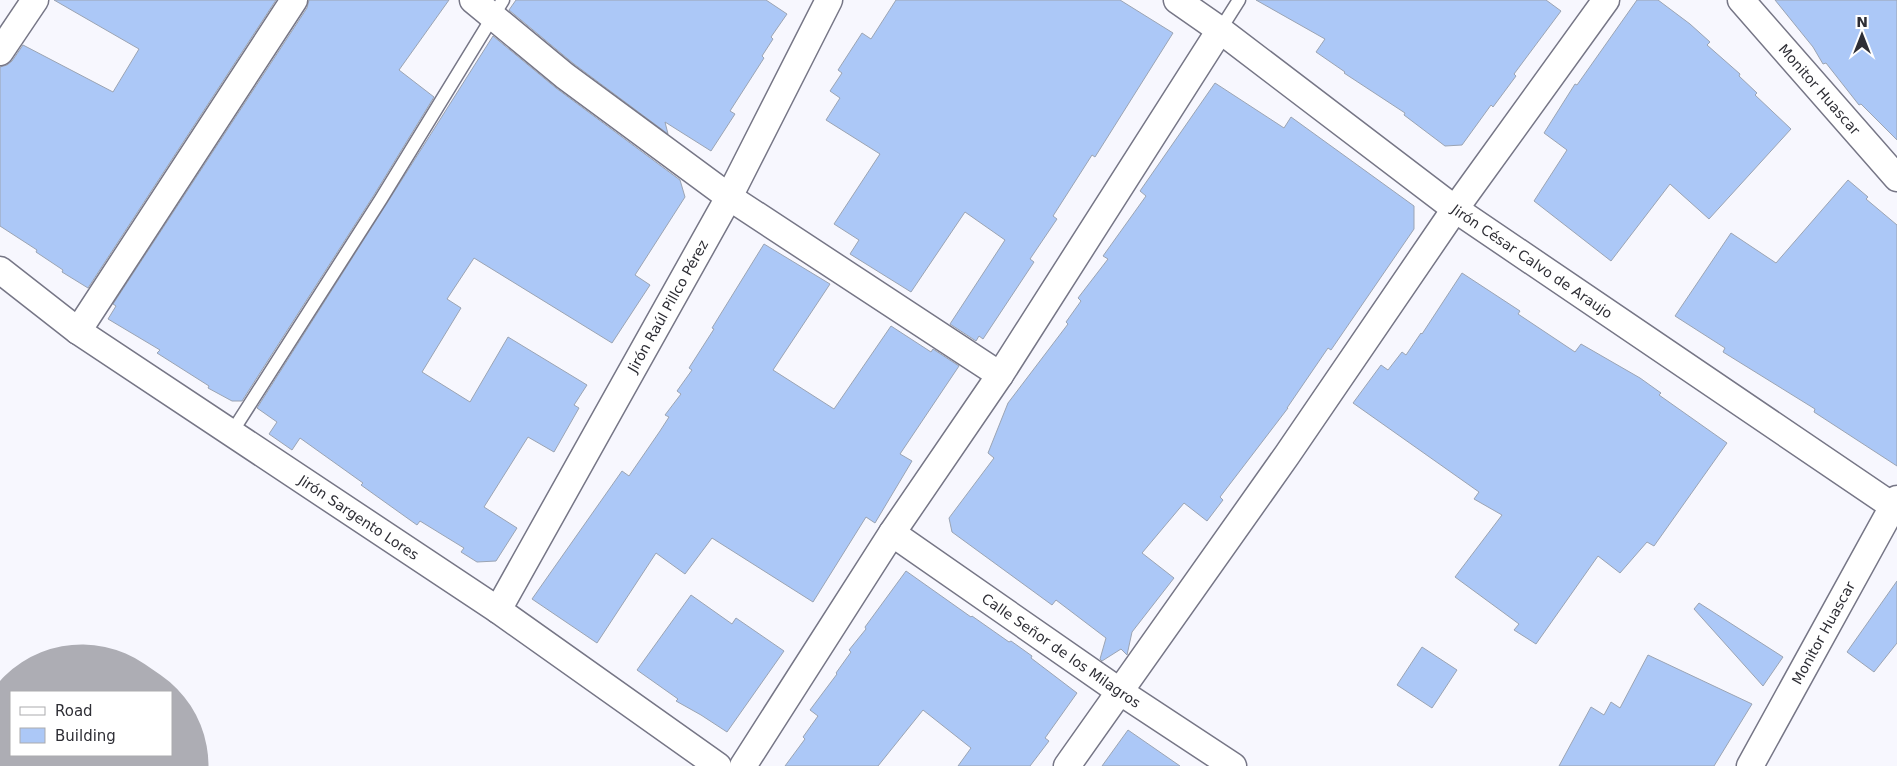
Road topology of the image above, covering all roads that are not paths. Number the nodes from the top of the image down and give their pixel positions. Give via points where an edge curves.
1 (35, 0) edge
2 (294, 0) edge
3 (829, 0) edge
4 (1177, 0) edge
5 (1239, 0) edge
6 (1606, 0) edge
7 (1741, 0) edge
8 (490, 5) edge
9 (1220, 30) junction
10 (0, 52) edge
11 (1897, 178) edge
12 (729, 197) junction
13 (1455, 209) junction
14 (0, 270) edge
15 (78, 331) junction
16 (1000, 375) junction
17 (232, 432) junction
18 (1896, 505) edge
19 (892, 533) junction
20 (498, 610) junction
21 (1119, 691) junction
22 (718, 766) edge
23 (743, 766) edge
24 (1067, 766) edge
25 (1232, 766) edge
26 (1750, 766) edge

1 - 10 street
2 - 15 street
3 - 12 street, Jirón Raúl Pillco Pérez
4 - 9 street, Jirón César Calvo de Araujo
5 - 9 lane
6 - 13 street
7 - 11 street, Monitor Huascar
8 - 12 street via 565,76
8 - 17 lane via 381,199
9 - 13 street, Jirón César Calvo de Araujo
9 - 16 street
12 - 16 street
12 - 20 street, Jirón Raúl Pillco Pérez
13 - 18 street, Jirón César Calvo de Araujo
13 - 21 street via 1287,455
14 - 15 street, Jirón Sargento Lores
15 - 17 street, Jirón Sargento Lores
16 - 19 street
17 - 20 street, Jirón Sargento Lores
18 - 26 street, Monitor Huascar
19 - 21 street, Calle Señor de los Milagros
19 - 23 street
20 - 22 street, Jirón Sargento Lores
21 - 24 street
21 - 25 street, Calle Señor de los Milagros

